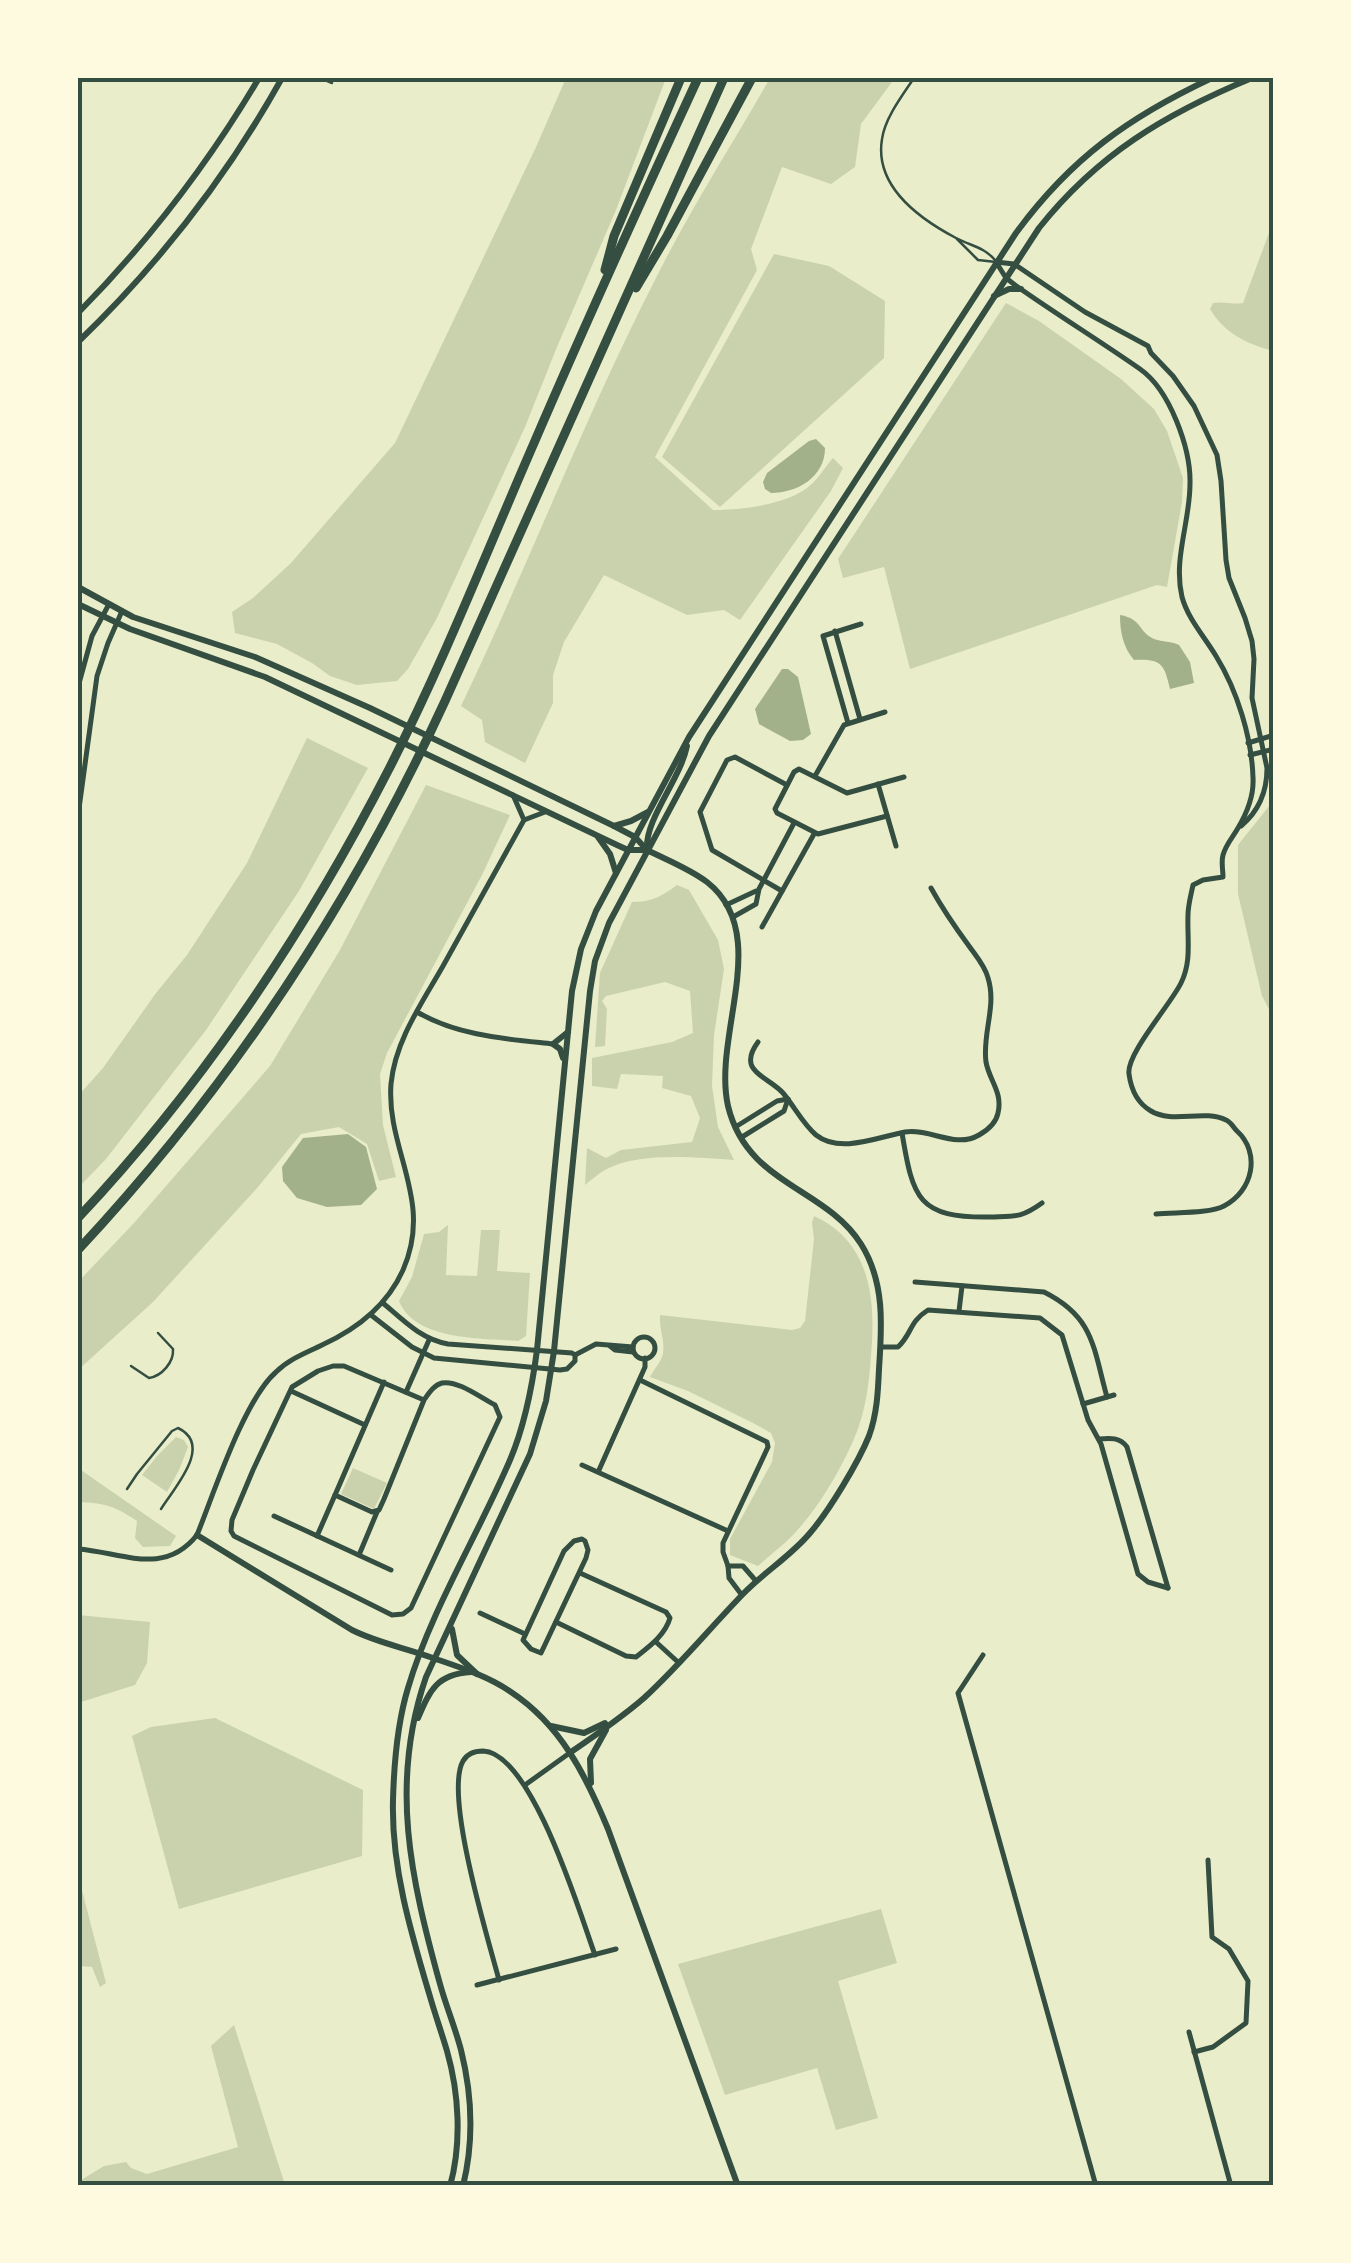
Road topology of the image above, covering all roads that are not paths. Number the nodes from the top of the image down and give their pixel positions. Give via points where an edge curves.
1 (259, 78) edge
2 (282, 78) edge
3 (320, 78) edge
4 (681, 78) edge
5 (698, 78) edge
6 (724, 78) edge
7 (752, 78) edge
8 (914, 78) edge
9 (1212, 78) edge
10 (1252, 78) edge
11 (332, 83) dead end
12 (956, 238) junction
13 (996, 262) junction
14 (1014, 264) junction
15 (1006, 278) junction
16 (1021, 289) junction
17 (994, 296) junction
18 (596, 302) junction
19 (78, 313) edge
20 (619, 315) junction
21 (1133, 339) junction
22 (78, 342) edge
23 (1144, 351) junction
24 (78, 586) edge
25 (78, 604) edge
26 (109, 604) junction
27 (122, 611) junction
28 (102, 617) junction
29 (116, 624) junction
30 (861, 624) dead end
31 (835, 631) junction
32 (78, 687) edge
33 (885, 712) dead end
34 (860, 720) junction
35 (848, 723) junction
36 (1274, 735) edge
37 (689, 737) junction
38 (1261, 738) junction
39 (1248, 743) junction
40 (1274, 749) edge
41 (1264, 752) junction
42 (1250, 755) junction
43 (904, 776) dead end
44 (815, 777) junction
45 (878, 784) junction
46 (787, 785) junction
47 (513, 795) junction
48 (548, 812) junction
49 (649, 812) junction
50 (78, 816) edge
51 (887, 816) junction
52 (524, 820) junction
53 (794, 823) junction
54 (614, 826) junction
55 (1238, 829) junction
56 (814, 834) junction
57 (597, 836) junction
58 (635, 837) junction
59 (896, 846) dead end
60 (628, 850) junction
61 (647, 850) junction
62 (616, 873) junction
63 (764, 880) junction
64 (931, 888) dead end
65 (758, 889) junction
66 (782, 891) junction
67 (726, 905) junction
68 (732, 916) junction
69 (762, 927) dead end
70 (418, 1012) junction
71 (569, 1030) junction
72 (758, 1042) dead end
73 (554, 1044) junction
74 (565, 1070) junction
75 (788, 1100) junction
76 (757, 1114) junction
77 (764, 1124) junction
78 (737, 1126) junction
79 (902, 1133) junction
80 (742, 1137) junction
81 (1042, 1204) dead end
82 (1156, 1214) dead end
83 (78, 1218) edge
84 (78, 1250) edge
85 (915, 1282) dead end
86 (962, 1286) junction
87 (383, 1303) junction
88 (958, 1310) junction
89 (370, 1315) junction
90 (158, 1333) dead end
91 (429, 1340) junction
92 (880, 1347) junction
93 (537, 1350) junction
94 (634, 1350) junction
95 (554, 1351) junction
96 (424, 1355) junction
97 (576, 1356) junction
98 (645, 1358) junction
99 (131, 1366) dead end
100 (535, 1366) junction
101 (552, 1368) junction
102 (640, 1380) junction
103 (384, 1382) junction
104 (290, 1390) junction
105 (406, 1392) junction
106 (424, 1400) junction
107 (1084, 1404) junction
108 (366, 1424) junction
109 (1099, 1439) junction
110 (582, 1465) dead end
111 (599, 1472) junction
112 (128, 1489) dead end
113 (335, 1496) junction
114 (161, 1509) dead end
115 (376, 1512) junction
116 (274, 1516) dead end
117 (728, 1531) junction
118 (196, 1535) junction
119 (317, 1536) junction
120 (78, 1549) edge
121 (360, 1555) junction
122 (728, 1566) junction
123 (391, 1570) dead end
124 (580, 1573) junction
125 (756, 1581) junction
126 (742, 1595) junction
127 (480, 1613) dead end
128 (453, 1622) junction
129 (556, 1622) junction
130 (525, 1634) junction
131 (655, 1641) junction
132 (420, 1653) junction
133 (983, 1655) dead end
134 (436, 1658) junction
135 (680, 1663) junction
136 (474, 1673) junction
137 (636, 1704) junction
138 (548, 1724) junction
139 (608, 1726) junction
140 (412, 1734) junction
141 (571, 1752) junction
142 (524, 1785) junction
143 (592, 1790) junction
144 (1208, 1860) dead end
145 (616, 1949) dead end
146 (594, 1955) junction
147 (499, 1980) junction
148 (476, 1985) dead end
149 (1189, 2032) dead end
150 (1194, 2052) junction
151 (450, 2186) edge
152 (464, 2186) edge
153 (738, 2186) edge
154 (1096, 2186) edge
155 (1232, 2186) edge

1 - 19 main road via 174,204
2 - 22 main road via 199,205
3 - 11 lane
4 - 18 highway via 614,236
5 - 18 highway
6 - 20 highway
7 - 20 highway
8 - 12 lane via 882,139 886,174 907,206
9 - 13 main road via 1096,147 1042,199
10 - 14 main road via 1118,148 1065,197
12 - 13 lane via 986,250
12 - 13 lane via 978,260
13 - 14 street
13 - 15 street
13 - 37 main road
14 - 15 main road
14 - 21 street
15 - 16 street
15 - 17 main road
16 - 17 main road
16 - 39 street via 1125,354 1170,407 1185,443 1190,483 1179,563 1182,598 1227,676
17 - 61 main road via 722,714
18 - 83 highway via 426,692 358,826 242,1014
20 - 84 highway via 432,730 350,886 234,1063
21 - 23 street
21 - 23 street via 1148,346
23 - 38 street via 1173,376 1217,454 1226,560 1252,641 1252,698
24 - 26 main road
25 - 28 main road
26 - 27 main road
26 - 28 street
27 - 29 street
27 - 54 main road via 370,708
28 - 29 main road
28 - 32 street
29 - 47 main road via 266,677
29 - 50 street via 94,693
30 - 31 street
31 - 34 street
31 - 35 street via 824,638
33 - 34 street
34 - 35 street
35 - 44 street
36 - 38 street
37 - 49 main road
37 - 61 main road
38 - 39 street
38 - 41 street
39 - 42 street
40 - 41 street
41 - 42 street
41 - 55 street via 1263,795
42 - 55 street via 1253,789
43 - 45 street
44 - 45 street via 844,792
44 - 46 street via 796,770
45 - 51 street
46 - 53 street via 775,809
46 - 63 street via 730,758 700,810 712,850
47 - 48 main road
47 - 52 street
48 - 52 street
48 - 57 main road
49 - 54 main road
49 - 58 main road
51 - 56 street
51 - 59 street
52 - 70 street
53 - 56 street
53 - 63 street
54 - 58 main road
55 - 82 street via 1224,854 1223,877 1193,886 1183,981 1128,1068 1133,1094 1149,1110 1164,1117 1226,1120 1244,1137 1253,1159 1250,1177 1221,1208
56 - 66 street
57 - 60 main road
57 - 62 main road
58 - 60 main road
58 - 61 main road
60 - 61 main road
60 - 62 main road
61 - 67 main road via 706,882
61 - 95 main road via 609,922 592,974
62 - 71 main road via 581,949
63 - 65 street
63 - 66 street
64 - 79 street via 988,979 986,1063 999,1110 988,1129 971,1139
65 - 67 street
65 - 68 street via 754,907
66 - 69 street
67 - 68 main road
68 - 78 main road via 738,960 724,1086
70 - 73 street via 453,1028
70 - 87 street via 396,1058 391,1097 414,1230 403,1270
71 - 73 main road
71 - 74 main road
72 - 75 street via 751,1060 756,1074
73 - 74 main road
74 - 93 main road
75 - 76 street
75 - 77 street
75 - 79 street via 814,1133 832,1142
76 - 77 street
76 - 78 street
77 - 80 street
78 - 80 main road
79 - 81 street via 914,1187 938,1212 1025,1216
80 - 92 main road via 764,1166 834,1213 861,1243 878,1282
85 - 86 street
86 - 88 street
86 - 107 street via 1044,1292 1072,1309 1089,1332 1110,1396
87 - 89 street
87 - 91 street
88 - 92 street via 928,1310 898,1347
88 - 107 street via 1040,1318 1051,1325 1062,1335
89 - 96 street
89 - 118 street via 267,1380
90 - 99 lane via 173,1350 171,1361 150,1378
91 - 93 street
91 - 96 street
92 - 125 main road via 869,1436 823,1518
93 - 95 street
93 - 100 main road
94 - 97 street via 596,1344
94 - 98 street
94 - 98 street via 640,1337 651,1339 654,1352
95 - 97 street
95 - 101 main road
96 - 100 street
96 - 105 street
97 - 101 street via 567,1370
98 - 102 street
100 - 101 street
100 - 132 main road via 511,1458
101 - 128 main road via 530,1454
102 - 111 street
102 - 117 street via 767,1442
103 - 104 street via 333,1366
103 - 105 street
103 - 108 street
104 - 106 street via 231,1531 392,1615 411,1608 500,1416 495,1405 452,1384 442,1383
104 - 108 street
105 - 106 street
106 - 115 street
107 - 109 street
108 - 113 street
109 - 109 street via 1138,1574 1168,1588 1127,1447
110 - 111 street
111 - 117 street
112 - 114 lane via 172,1431 184,1431 193,1456
113 - 115 street
113 - 119 street
115 - 121 street
116 - 119 street
117 - 122 street
118 - 120 street via 187,1548 148,1560
118 - 132 main road via 352,1630
119 - 121 street
121 - 123 street
122 - 125 street via 743,1566
122 - 126 street
124 - 129 street
124 - 130 street via 588,1550 582,1539 564,1550
124 - 131 street via 668,1614 670,1623
125 - 126 main road
126 - 135 main road
127 - 130 street
128 - 134 main road
128 - 136 main road via 457,1654
129 - 130 street via 542,1653 531,1649
129 - 131 street via 626,1656 636,1657
131 - 135 street
132 - 134 main road
132 - 151 main road via 398,1740 394,1825 407,1913 452,2077 457,2143
133 - 154 street via 958,1693
134 - 136 main road
134 - 140 main road
135 - 137 main road
136 - 138 main road via 511,1692
136 - 140 main road via 456,1673 435,1685
137 - 138 main road via 593,1731
137 - 139 main road
138 - 141 main road
139 - 141 main road
139 - 143 main road via 590,1759
140 - 152 main road via 410,1865 466,2075 471,2144
141 - 142 street
141 - 143 main road
142 - 146 street via 556,1846
142 - 147 street via 494,1754 480,1750 461,1764 465,1852
143 - 153 main road
144 - 150 street via 1212,1936 1229,1949 1248,1982 1246,2023
145 - 146 street
146 - 147 street
147 - 148 street
149 - 150 street
150 - 155 street

